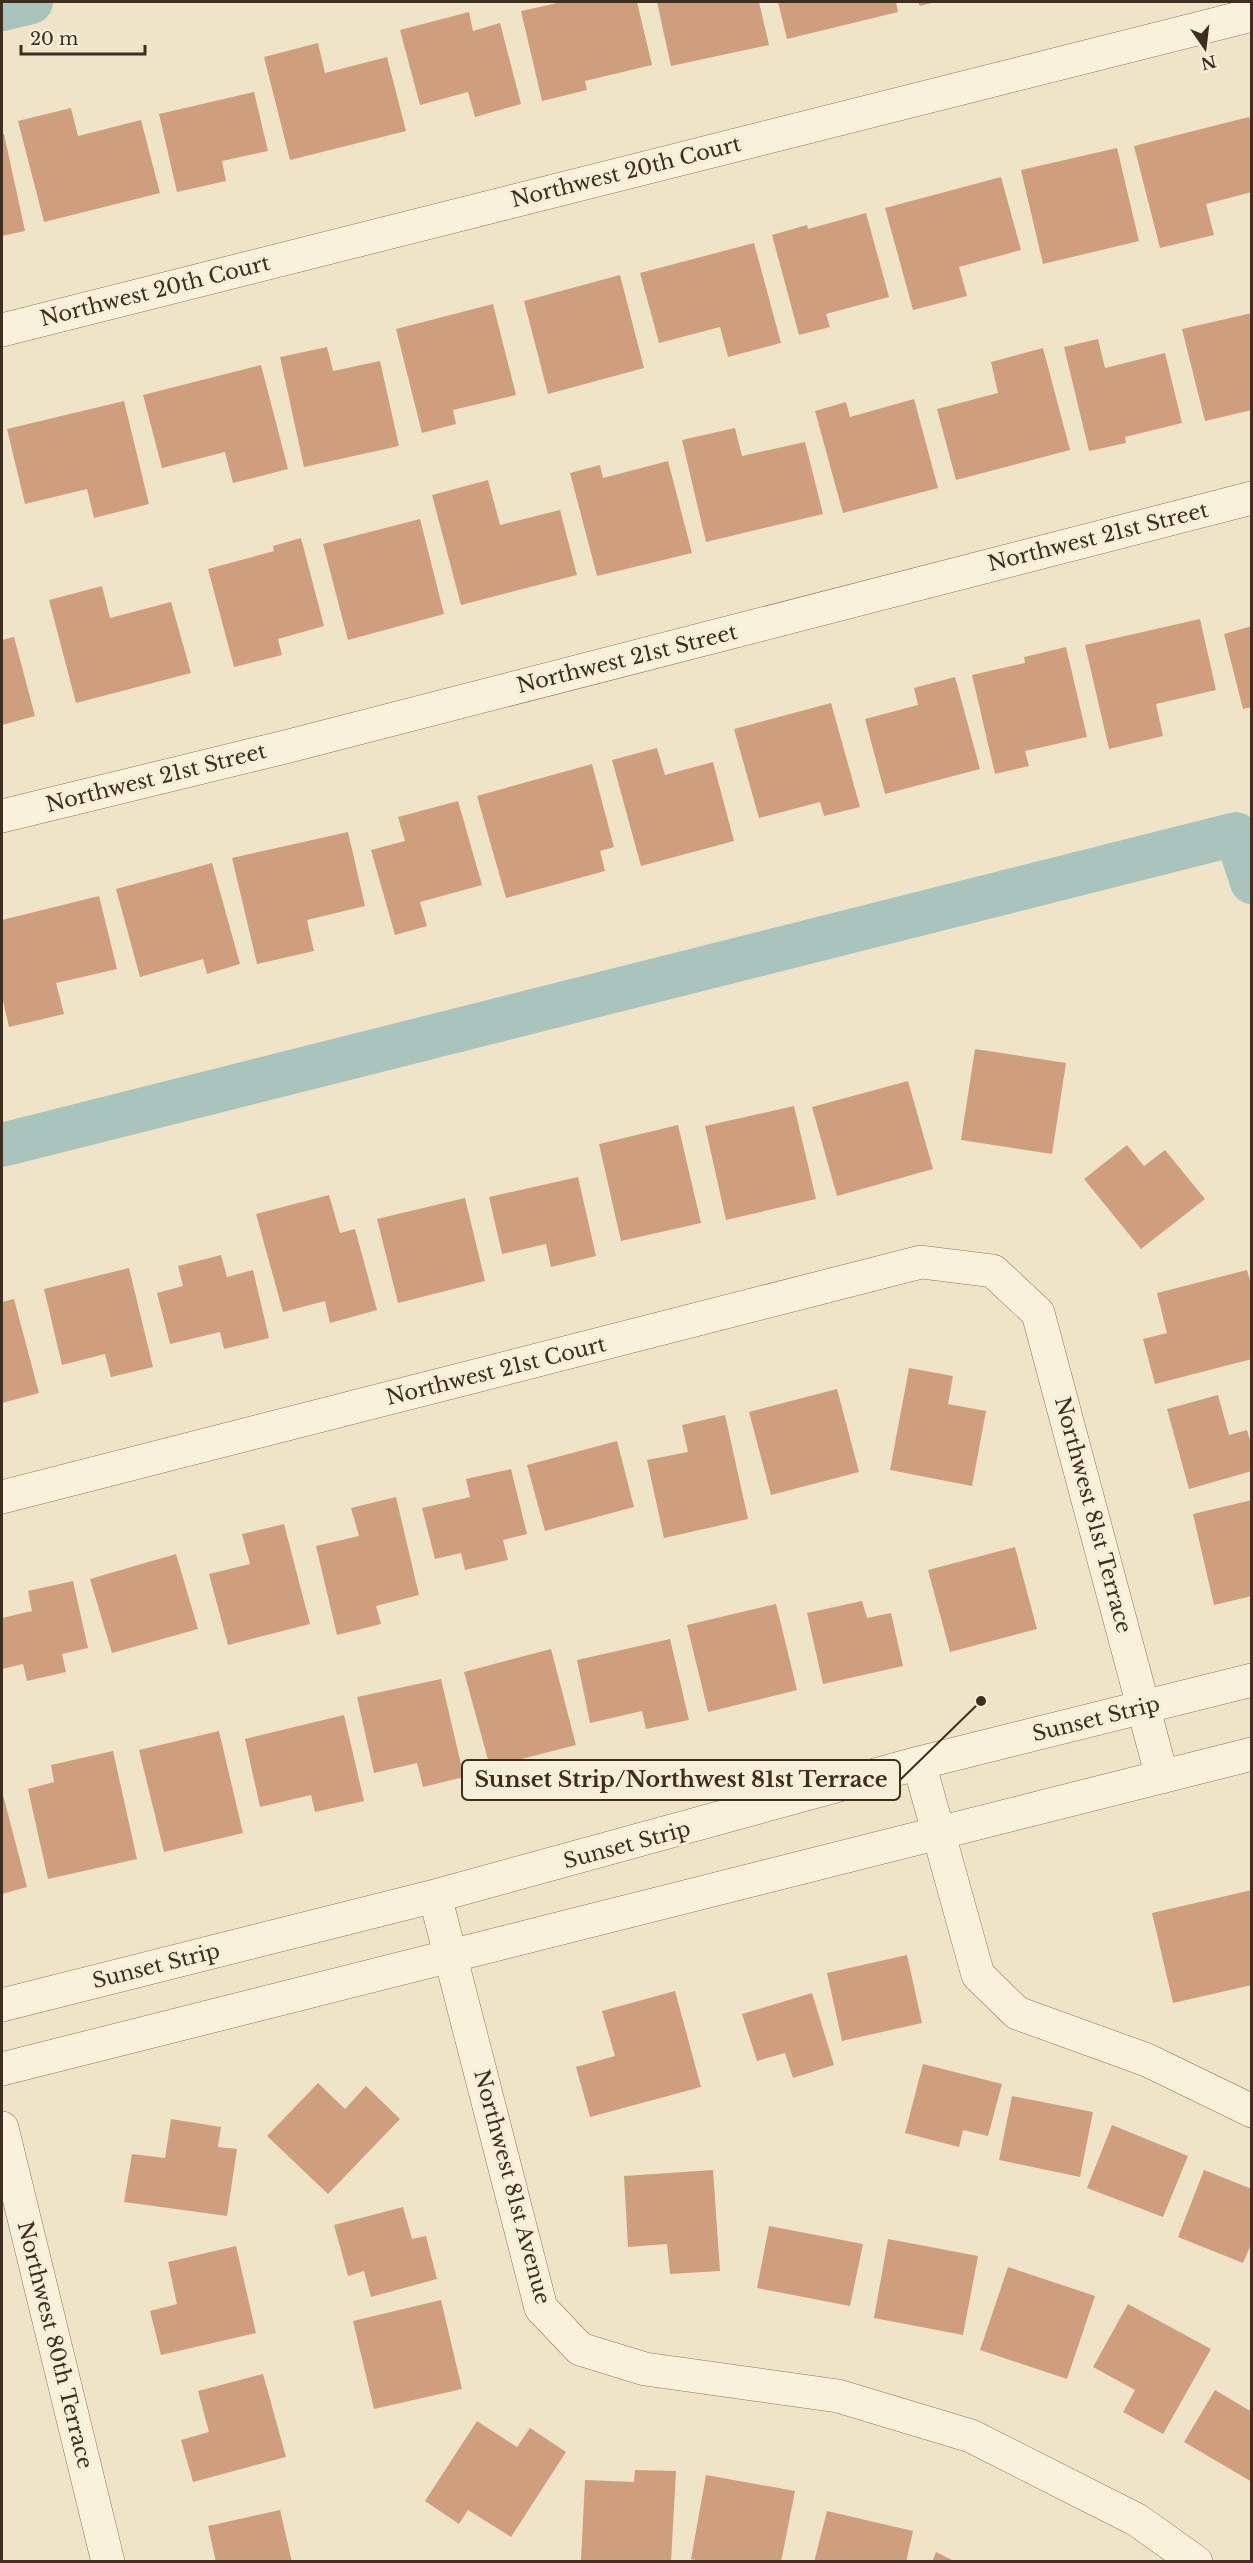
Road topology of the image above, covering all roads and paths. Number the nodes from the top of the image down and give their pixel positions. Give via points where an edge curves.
1 (1251, 15) edge
2 (2, 330) edge
3 (1251, 498) edge
4 (2, 816) edge
5 (993, 1271) joint
6 (2, 1497) edge
7 (1251, 1680) edge
8 (1144, 1707) junction
9 (1251, 1754) edge
10 (919, 1763) junction
11 (1162, 1777) junction
12 (938, 1832) junction
13 (435, 1896) junction
14 (450, 1955) junction
15 (2, 2006) edge
16 (2, 2069) edge
17 (1251, 2111) edge
18 (2, 2128) edge
19 (108, 2562) edge
20 (1196, 2562) edge

1 - 2 street, Northwest 20th Court
3 - 4 street, Northwest 21st Street
5 - 6 street, Northwest 21st Court via 921,1262
5 - 8 street, Northwest 81st Terrace via 1038,1313
7 - 8 street, Sunset Strip
8 - 10 street, Sunset Strip
8 - 11 street, Northwest 81st Terrace
9 - 11 street
10 - 12 street
10 - 13 street, Sunset Strip
11 - 12 street
12 - 14 street
12 - 17 street via 978,1975 1017,2013 1147,2060
13 - 14 street, Northwest 81st Avenue
13 - 15 street, Sunset Strip
14 - 16 street
14 - 20 street, Northwest 81st Avenue via 541,2307 580,2349 645,2369 838,2396 971,2436 1137,2520
18 - 19 street, Northwest 80th Terrace

